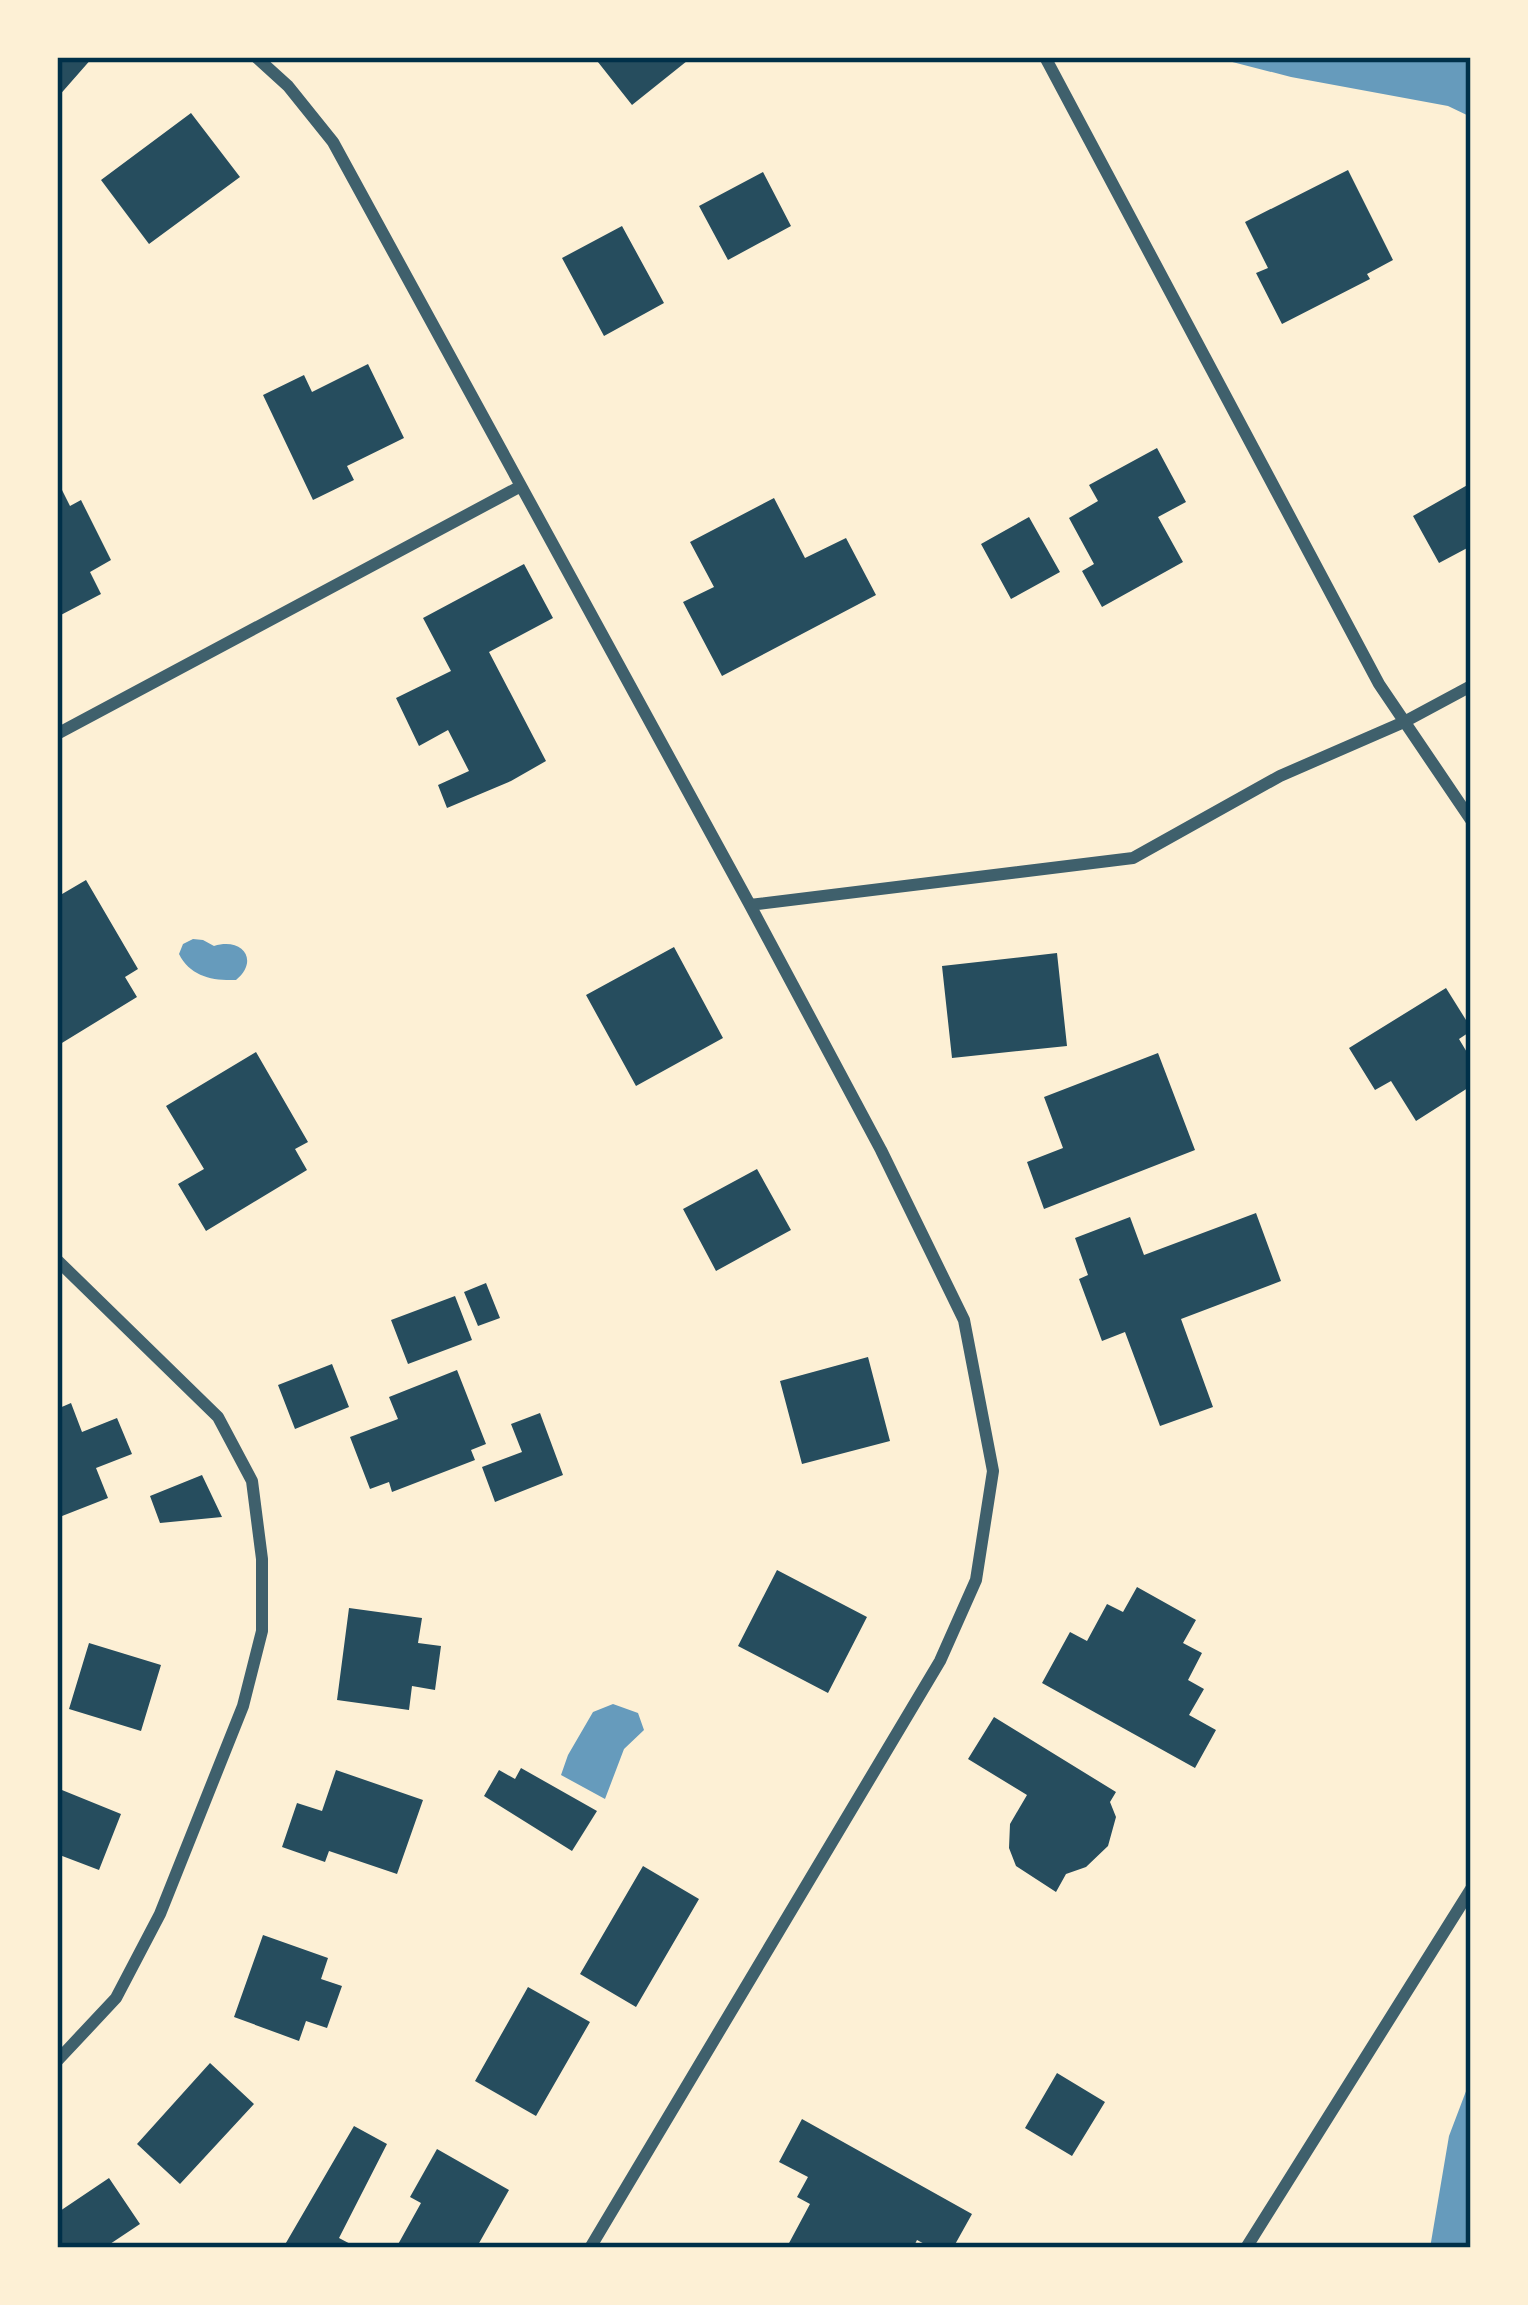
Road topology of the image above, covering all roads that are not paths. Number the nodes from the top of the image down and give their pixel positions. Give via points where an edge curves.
1 (256, 57) edge
2 (1046, 57) edge
3 (521, 487) junction
4 (1471, 686) edge
5 (1404, 722) junction
6 (57, 734) edge
7 (1471, 820) edge
8 (750, 905) junction
9 (57, 1260) edge
10 (1471, 1889) edge
11 (57, 2061) edge
12 (590, 2248) edge
13 (1246, 2248) edge

1 - 3 street via 333,142
2 - 5 street
3 - 6 street
3 - 8 street
4 - 5 street
5 - 7 street
5 - 8 street via 1280,776 1133,859
8 - 12 street via 964,1320 993,1471 976,1580 940,1661
9 - 11 street via 218,1417 252,1481 262,1559 262,1631 243,1706 160,1913 116,1998
10 - 13 street

